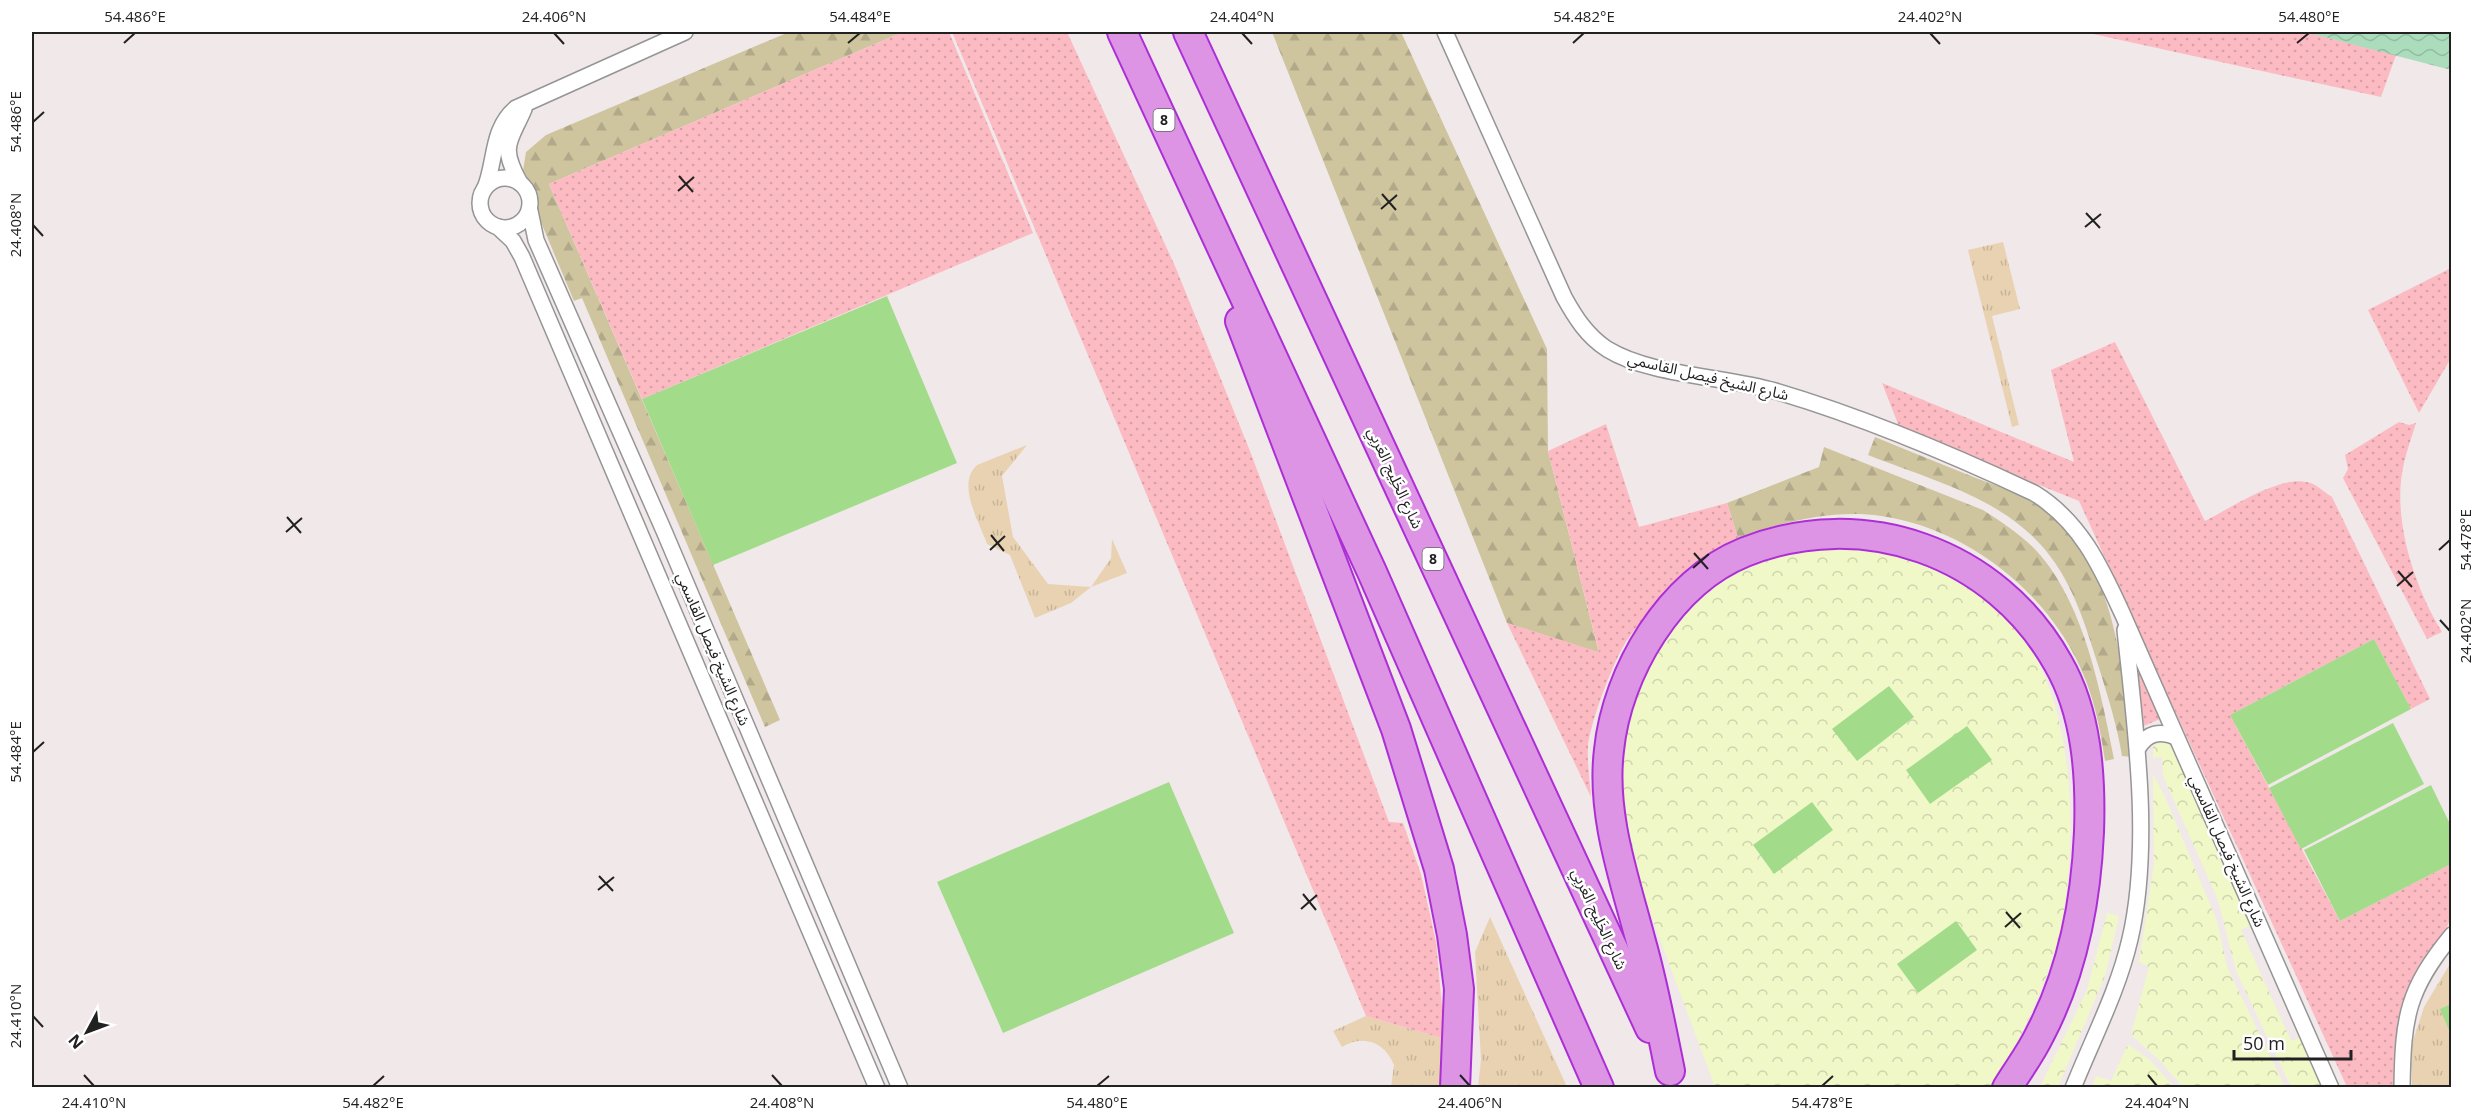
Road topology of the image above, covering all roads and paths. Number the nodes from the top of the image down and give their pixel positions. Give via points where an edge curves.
1 (685, 32) edge
2 (1122, 32) edge
3 (1188, 32) edge
4 (1445, 32) edge
5 (527, 103) junction
6 (520, 183) junction
7 (485, 188) junction
8 (1207, 209) junction
9 (530, 211) junction
10 (498, 227) junction
11 (2123, 615) junction
12 (2176, 737) junction
13 (2138, 748) junction
14 (2451, 935) edge
15 (1674, 1079) edge
16 (877, 1088) edge
17 (900, 1088) edge
18 (1455, 1088) edge
19 (1599, 1088) edge
20 (2007, 1088) edge
21 (2073, 1088) edge
22 (2331, 1088) edge
23 (2402, 1088) edge

1 - 5 street
2 - 8 highway, 8
3 - 15 highway, شارع الخَلِيج العَربِي / 8
4 - 11 street, شارع الشيخ فيصل القاسمي via 1564,297 1575,317 1606,349 1627,359 1807,401 2034,493 2051,503 2078,531 2101,567
5 - 6 street via 509,140 511,165
5 - 7 street via 516,108 502,125
6 - 7 street via 505,178
6 - 9 street via 529,195
7 - 10 street via 481,211
8 - 18 highway via 1248,348 1395,729 1439,869 1456,961 1459,1051
8 - 19 highway, 8
9 - 10 street via 520,223
9 - 17 street, شارع الشيخ فيصل القاسمي via 536,240
10 - 16 street, شارع الشيخ فيصل القاسمي via 518,249 541,300
11 - 12 street, شارع الشيخ فيصل القاسمي
11 - 13 street, شارع الشيخ فيصل القاسمي
12 - 13 street via 2154,734
12 - 22 street, شارع الشيخ فيصل القاسمي
13 - 21 street, شارع الشيخ فيصل القاسمي via 2138,875 2130,938 2115,988
14 - 23 street via 2422,974 2412,995 2402,1038
15 - 20 highway via 1608,805 1608,752 1616,707 1644,643 1701,579 1744,553 1827,534 1912,544 1941,554 1977,574 2016,607 2045,642 2071,691 2086,745 2088,864 2065,973 2041,1034

